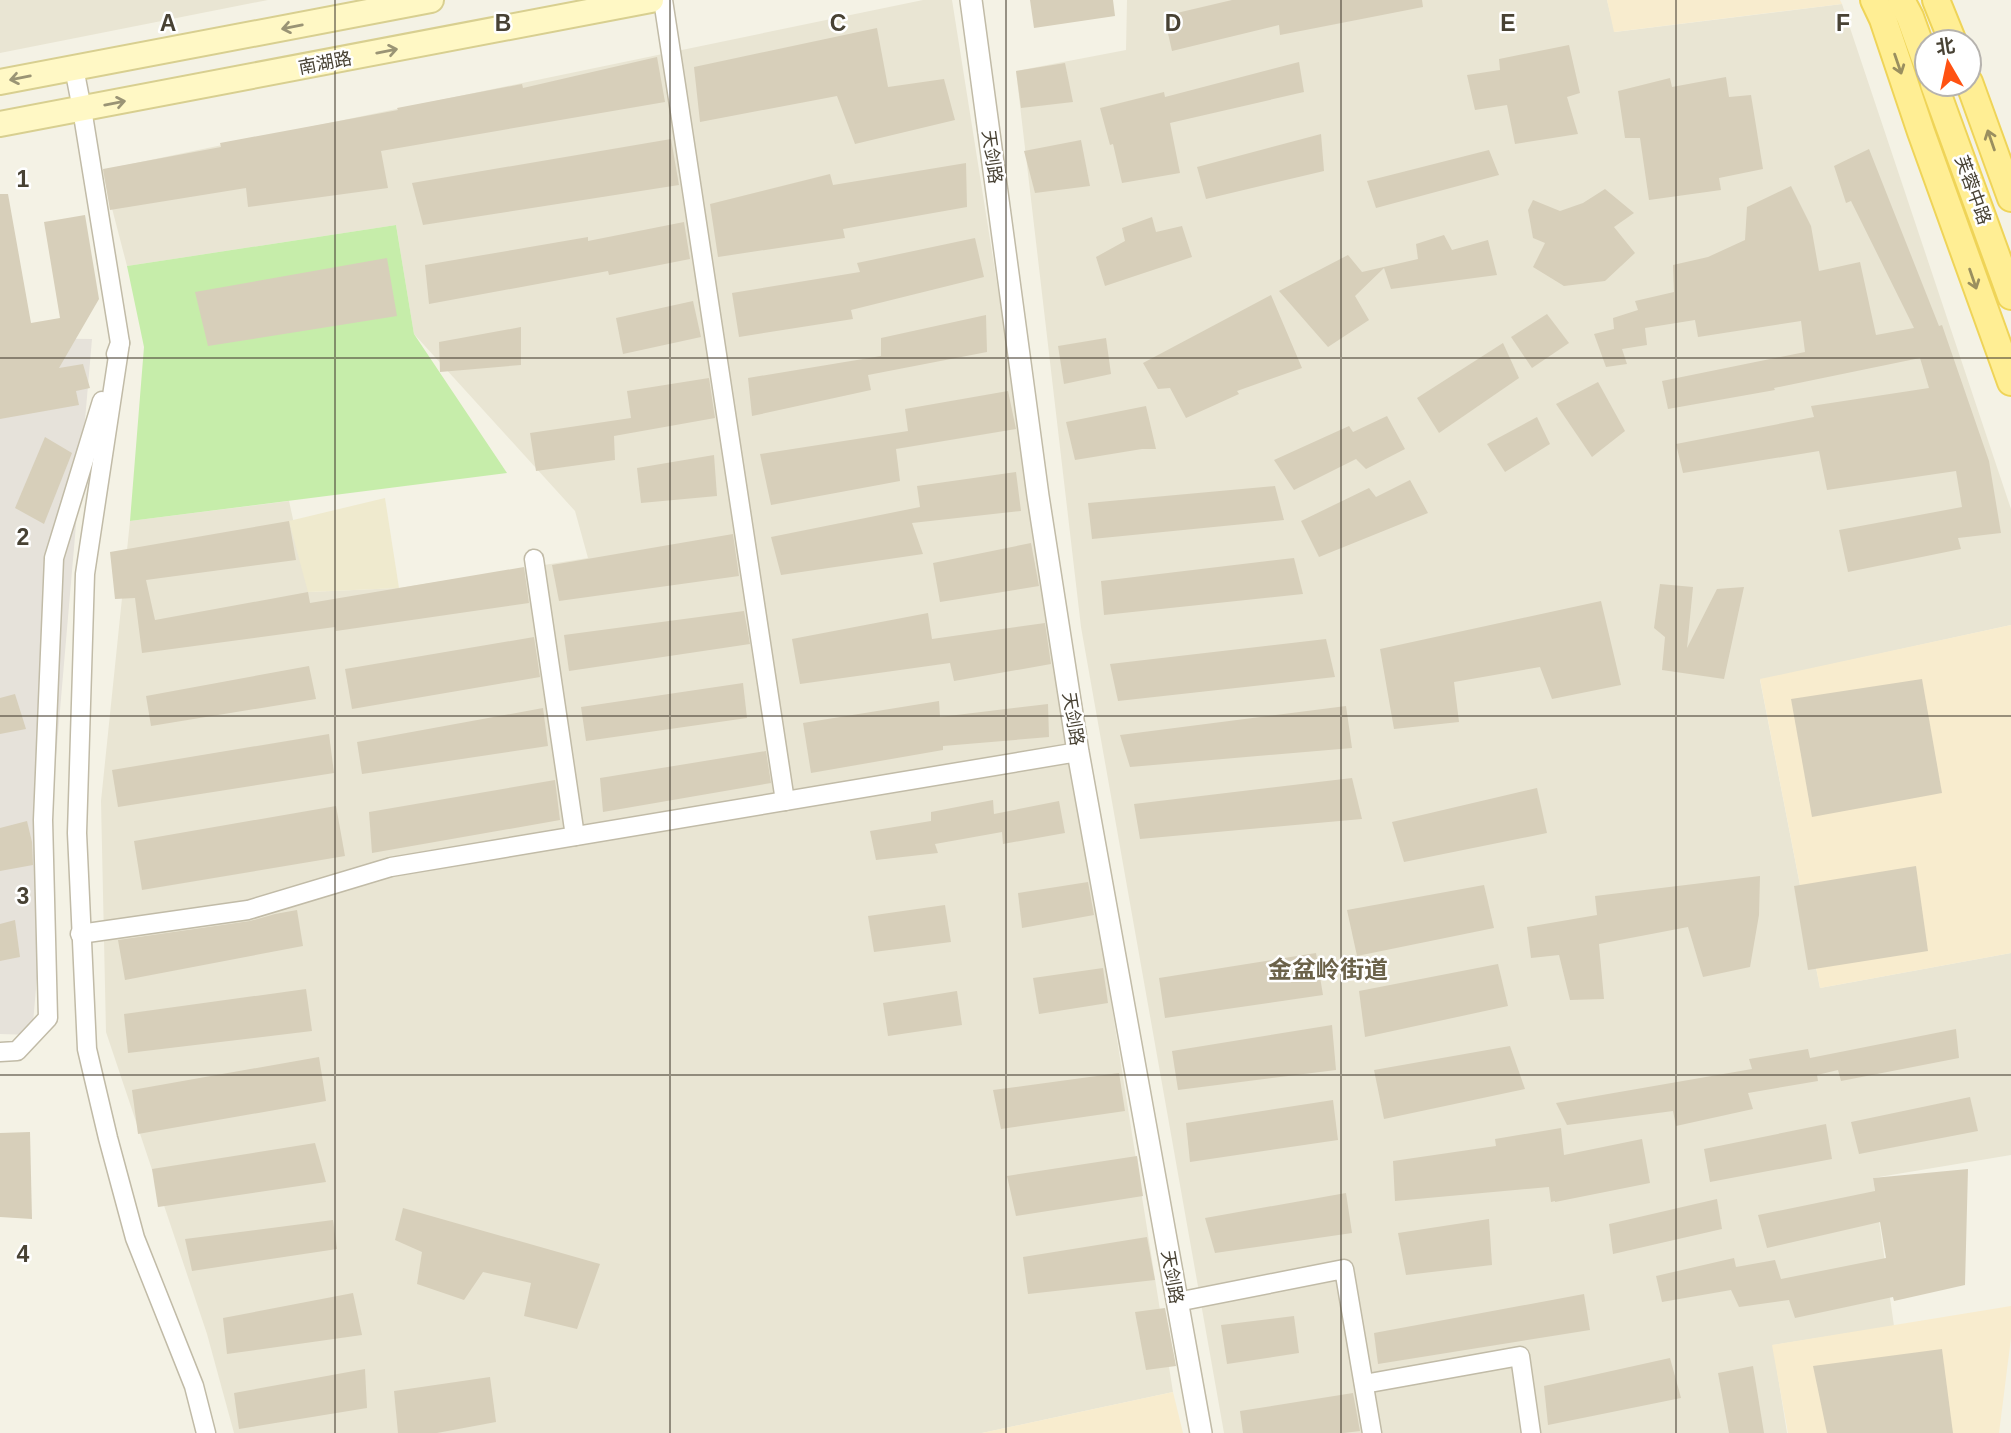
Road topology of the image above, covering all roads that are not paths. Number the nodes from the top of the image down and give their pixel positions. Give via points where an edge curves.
1 (431, 0) edge
2 (651, 0) edge
3 (663, 0) edge
4 (971, 0) edge
5 (1874, 0) edge
6 (1901, 0) edge
7 (1936, 0) edge
8 (1914, 28) edge
9 (1947, 28) edge
10 (74, 68) junction
11 (0, 82) edge
12 (1939, 98) edge
13 (1975, 98) edge
14 (82, 109) junction
15 (0, 124) edge
16 (2011, 198) edge
17 (2011, 296) edge
18 (120, 344) junction
19 (2011, 383) edge
20 (534, 559) dead end
21 (1078, 752) junction
22 (785, 801) junction
23 (575, 836) junction
24 (80, 934) junction
25 (0, 1052) edge
26 (1177, 1302) junction
27 (1364, 1384) junction
28 (206, 1433) edge
29 (1201, 1433) edge
30 (1372, 1433) edge
31 (1531, 1433) edge

1 -> 10 main road
14 -> 2 main road, 南湖路
3 - 22 street
4 - 21 street, 天剑路 via 1038,496
5 -> 19 main road
6 - 8 main road
7 - 9 main road
10 -> 11 main road
10 - 14 street
12 - 17 main road, 芙蓉中路
16 -> 13 main road, 芙蓉中路
14 - 15 main road, 南湖路
14 - 18 street
18 - 24 street via 85,574 77,833
18 - 25 street via 54,558 43,820 48,1018 17,1051
20 - 23 street
21 - 22 street
21 - 26 street, 天剑路
22 - 23 street
23 - 24 street via 391,867 248,910
24 - 28 street via 87,1049 108,1138 135,1238 194,1386
26 - 27 street via 1344,1269
26 - 29 street, 天剑路
27 - 30 street
27 - 31 street via 1520,1356

